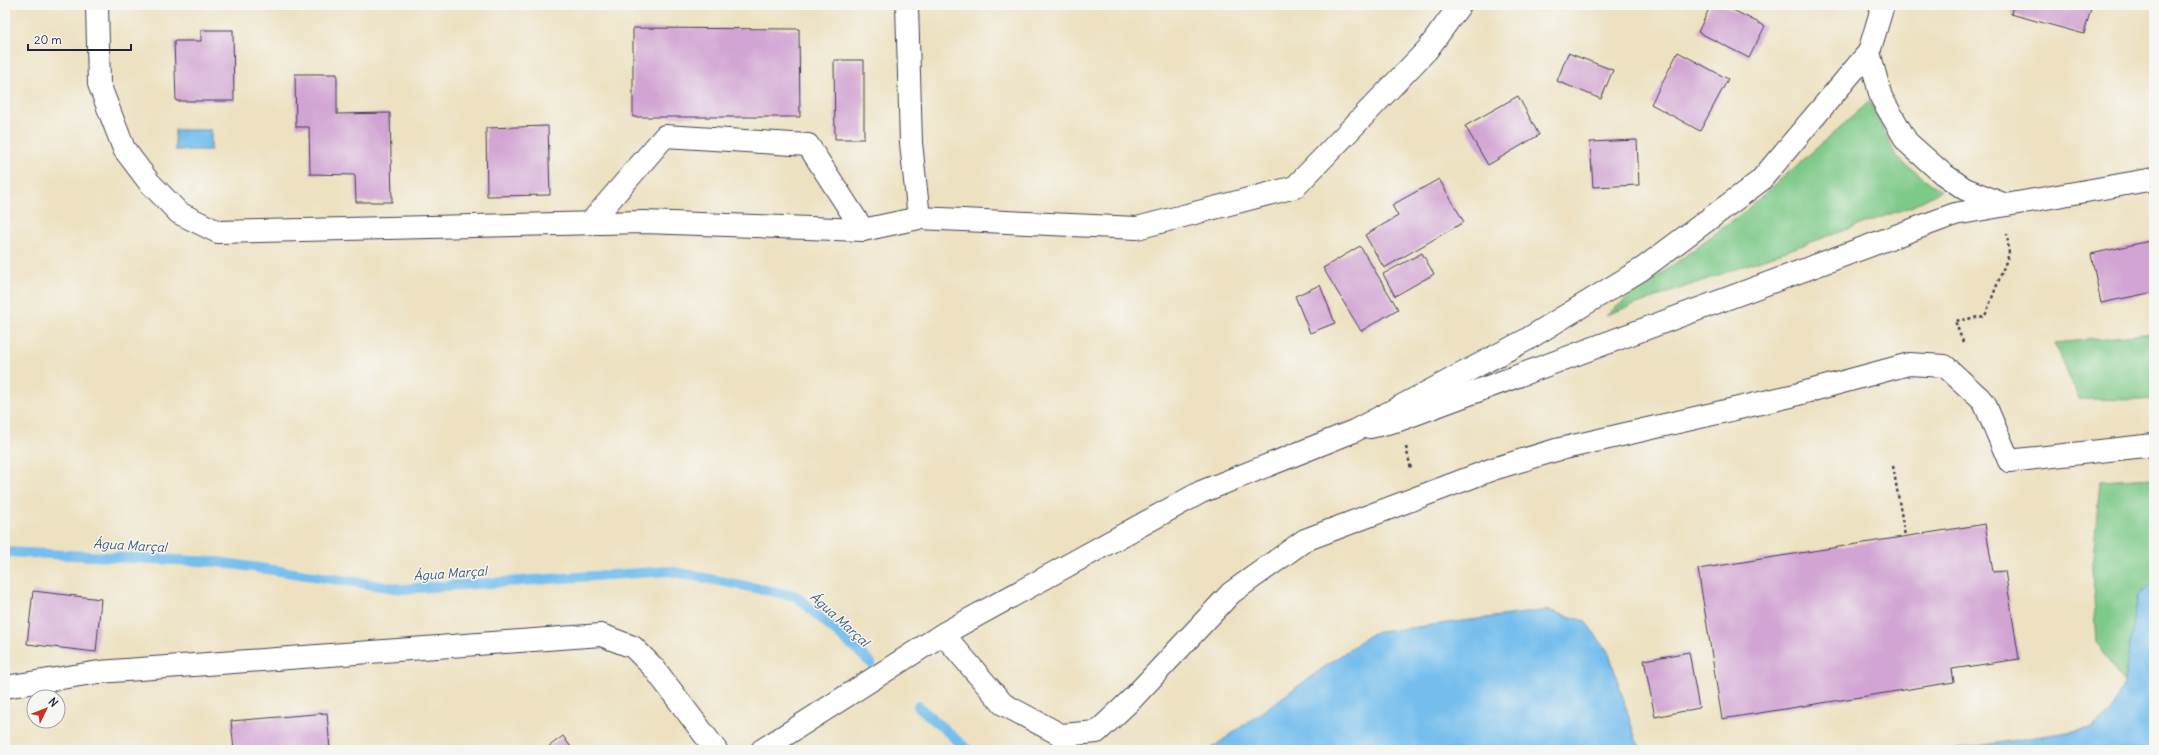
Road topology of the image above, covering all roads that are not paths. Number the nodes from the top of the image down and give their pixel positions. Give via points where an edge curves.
1 (97, 5) edge
2 (907, 5) edge
3 (1460, 5) edge
4 (1883, 5) edge
5 (1869, 52) junction
6 (2154, 179) edge
7 (2003, 204) junction
8 (919, 218) junction
9 (590, 223) junction
10 (863, 230) junction
11 (1354, 431) junction
12 (2154, 445) edge
13 (943, 634) junction
14 (5, 687) edge
15 (716, 750) edge
16 (762, 750) edge

1 - 9 street via 99,84 124,149 149,182 179,213 218,232
2 - 8 street via 911,143
3 - 8 street via 1427,50 1296,187 1137,228
4 - 5 street
5 - 7 street via 1881,96 1907,142 1943,174 1965,188
5 - 11 street via 1760,181 1642,269 1526,340
6 - 7 street
7 - 11 street via 1955,214 1399,420
8 - 10 street
9 - 10 street via 644,222
9 - 10 street via 664,136 808,145
11 - 13 street via 1201,492
12 - 13 street via 2010,461 1984,402 1945,366 1909,364 1792,396 1556,450 1493,469 1304,540 1231,593 1131,700 1097,732 1061,735 1003,704
13 - 16 street
14 - 15 street via 99,672 601,635 633,647 654,668

